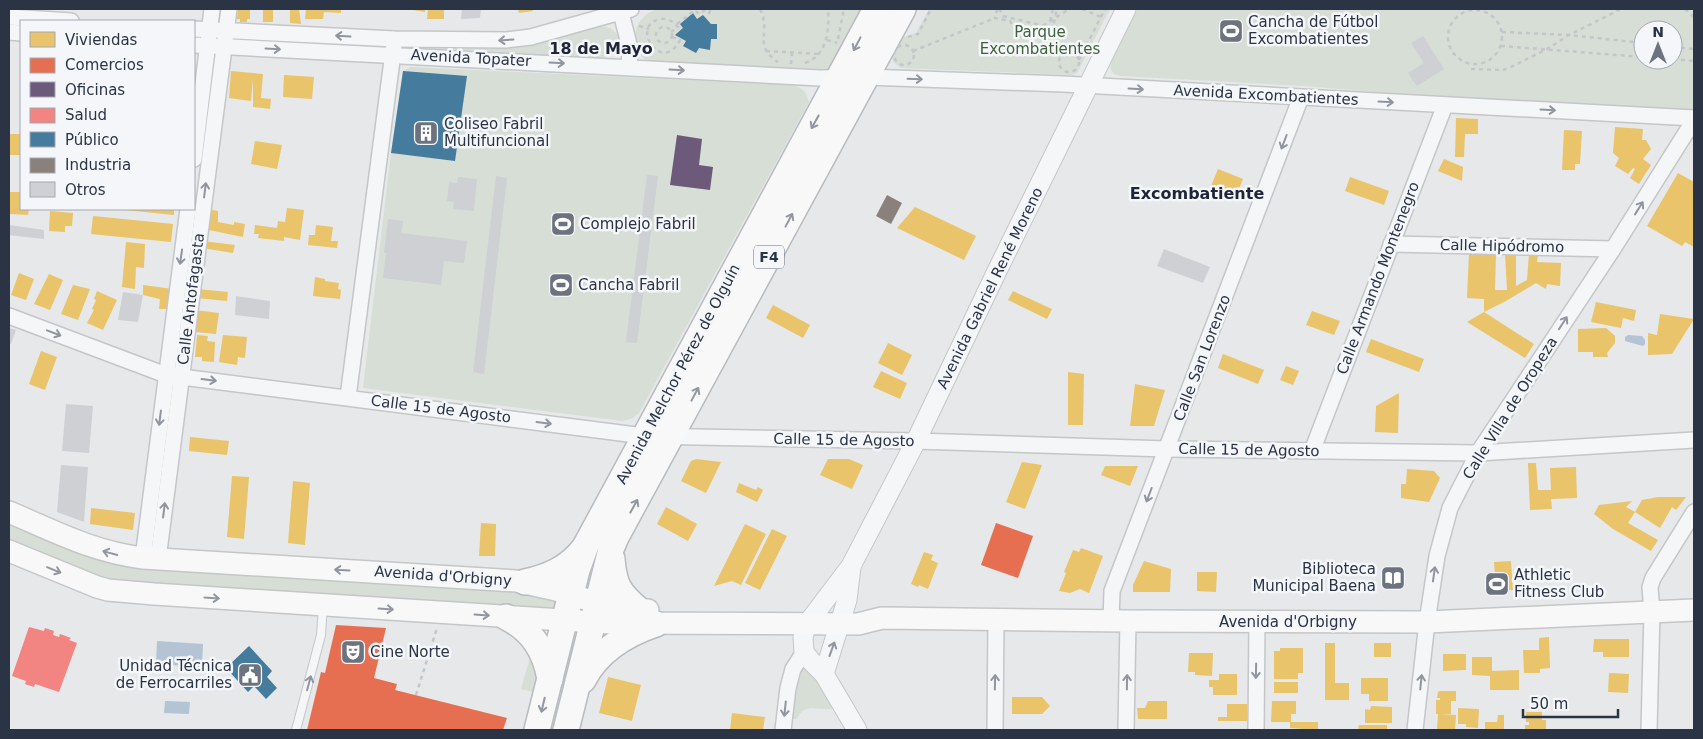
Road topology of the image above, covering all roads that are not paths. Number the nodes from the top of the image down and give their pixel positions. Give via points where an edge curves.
1 (212, 9) edge
2 (229, 9) edge
3 (876, 9) edge
4 (903, 9) edge
5 (1126, 9) edge
6 (624, 10) edge
7 (9, 17) edge
8 (55, 20) edge
9 (195, 29) edge
10 (210, 30) junction
11 (226, 31) junction
12 (395, 39) junction
13 (200, 45) edge
14 (224, 46) junction
15 (394, 54) junction
16 (629, 67) junction
17 (866, 77) junction
18 (838, 79) junction
19 (1088, 86) junction
20 (1302, 97) junction
21 (1445, 105) junction
22 (1694, 119) edge
23 (195, 140) edge
24 (188, 210) edge
25 (1391, 244) junction
26 (1613, 249) junction
27 (9, 316) edge
28 (173, 376) junction
29 (348, 397) junction
30 (644, 436) junction
31 (672, 437) junction
32 (1694, 440) edge
33 (916, 441) junction
34 (1167, 449) junction
35 (1312, 451) junction
36 (1478, 453) junction
37 (9, 512) edge
38 (1694, 512) edge
39 (586, 545) junction
40 (611, 549) junction
41 (9, 551) edge
42 (150, 559) junction
43 (851, 566) junction
44 (525, 582) junction
45 (571, 595) junction
46 (323, 605) junction
47 (1694, 610) edge
48 (1652, 612) junction
49 (595, 613) junction
50 (506, 617) junction
51 (648, 617) junction
52 (811, 618) junction
53 (843, 618) junction
54 (996, 619) junction
55 (565, 620) junction
56 (1119, 621) junction
57 (1256, 622) junction
58 (1427, 622) junction
59 (804, 652) junction
60 (824, 674) junction
61 (550, 679) junction
62 (576, 693) junction
63 (296, 730) edge
64 (537, 730) edge
65 (566, 730) edge
66 (783, 730) edge
67 (857, 730) edge
68 (995, 730) edge
69 (1126, 730) edge
70 (1256, 730) edge
71 (1415, 730) edge
72 (1649, 730) edge

1 - 10 street
2 - 11 street, Calle Antofagasta
3 -> 18 highway, Avenida Melchor Pérez de Olguín / F4
4 - 17 highway, Avenida Melchor Pérez de Olguín / F4
5 - 19 street, Avenida Gabriel René Moreno
6 -> 12 street, Avenida Topater via 532,37 484,41
6 - 16 street via 630,48
7 - 8 street
9 - 10 street, Avenida Topater
10 - 11 street, Avenida Topater
10 - 13 street
12 -> 11 street, Avenida Topater
11 - 14 street, Calle Antofagasta
12 - 15 street
13 - 14 street, Avenida Topater
13 - 23 street
14 -> 15 street, Avenida Topater
28 -> 14 street, Calle Antofagasta
15 -> 16 street, Avenida Topater
15 - 29 street
16 -> 18 street, Avenida Topater
17 - 18 street, Avenida Excombatientes
17 -> 19 street, Avenida Excombatientes
31 -> 17 highway, Avenida Melchor Pérez de Olguín / F4
18 -> 30 highway, Avenida Melchor Pérez de Olguín / F4
19 -> 20 street, Avenida Excombatientes
19 - 33 street, Avenida Gabriel René Moreno
20 -> 21 street, Avenida Excombatientes
20 -> 34 street, Calle San Lorenzo
21 -> 22 street, Avenida Excombatientes
21 - 25 street, Calle Armando Montenegro
26 -> 22 street, Calle Villa de Oropeza
24 -> 28 street, Calle Antofagasta
25 - 26 street, Calle Hipódromo
25 - 35 street, Calle Armando Montenegro
36 -> 26 street, Calle Villa de Oropeza
27 -> 28 street, Calle 15 de Agosto
28 -> 29 street, Calle 15 de Agosto
28 - 42 street, Calle Antofagasta
29 -> 30 street, Calle 15 de Agosto
30 - 31 street, Calle 15 de Agosto
30 - 39 highway, Avenida Melchor Pérez de Olguín / F4
31 - 33 street, Calle 15 de Agosto
40 -> 31 highway, Avenida Melchor Pérez de Olguín / F4
32 - 36 street, Calle 15 de Agosto
33 - 34 street, Calle 15 de Agosto
33 - 43 street, Avenida Gabriel René Moreno
34 - 35 street, Calle 15 de Agosto
34 -> 56 street, Calle San Lorenzo via 1112,590
35 - 36 street, Calle 15 de Agosto
58 -> 36 street, Calle Villa de Oropeza via 1442,533 1450,508
42 -> 37 main road, Avenida d'Orbigny via 102,551
38 - 48 street via 1653,578 1650,587
39 - 44 highway via 558,571
39 - 45 highway, Avenida Melchor Pérez de Olguín / F4
40 - 49 highway, Avenida Melchor Pérez de Olguín / F4
40 - 51 highway via 617,588
41 -> 46 main road, Avenida d'Orbigny via 108,590
44 -> 42 main road, Avenida d'Orbigny
43 - 52 street, Avenida Gabriel René Moreno
43 - 53 street, Avenida Gabriel René Moreno
44 - 45 main road, Avenida d'Orbigny
45 - 49 main road, Avenida d'Orbigny
45 - 55 highway, Avenida Melchor Pérez de Olguín / F4
46 -> 50 main road, Avenida d'Orbigny
63 -> 46 lane via 321,635
47 - 48 main road, Avenida d'Orbigny
48 - 58 main road, Avenida d'Orbigny
48 - 72 street
49 - 51 main road, Avenida d'Orbigny
49 - 55 main road, Avenida d'Orbigny
49 - 62 highway, Avenida Melchor Pérez de Olguín / F4
50 - 55 main road, Avenida d'Orbigny
50 - 61 highway via 535,639 545,657
51 - 52 main road, Avenida d'Orbigny
51 - 62 highway via 641,629 615,642 598,658
52 - 53 main road, Avenida d'Orbigny
52 - 59 street via 803,637
53 - 54 main road, Avenida d'Orbigny via 858,624 882,618
60 -> 53 street, Avenida Gabriel René Moreno
54 - 56 main road, Avenida d'Orbigny
68 -> 54 street
55 - 61 highway, Avenida Melchor Pérez de Olguín / F4
56 - 57 main road, Avenida d'Orbigny
69 -> 56 street, Calle San Lorenzo
57 - 58 main road, Avenida d'Orbigny
57 -> 70 street
71 -> 58 street, Calle Villa de Oropeza
59 - 60 street
59 -> 66 street via 792,669
60 - 67 street
61 -> 64 highway, Avenida Melchor Pérez de Olguín / F4
62 - 65 highway, Avenida Melchor Pérez de Olguín / F4

